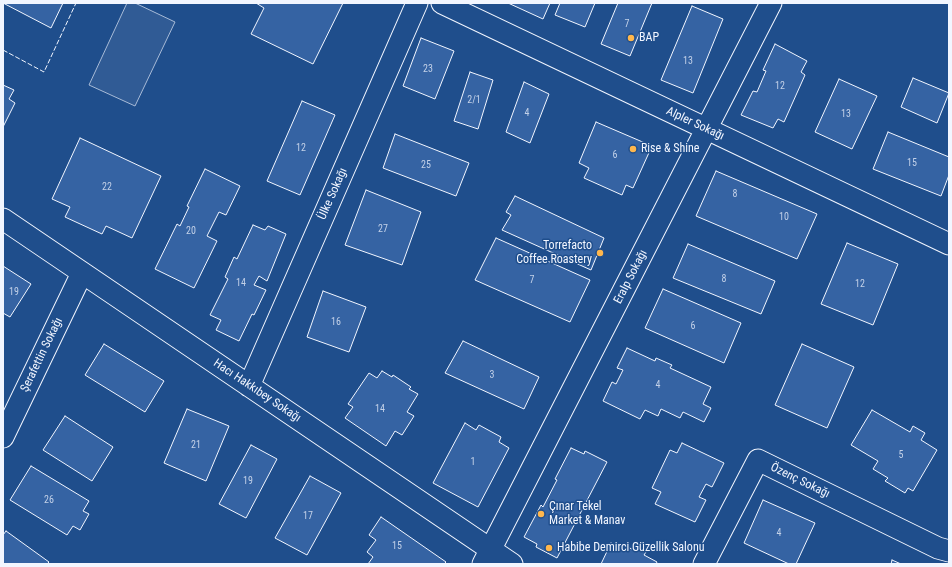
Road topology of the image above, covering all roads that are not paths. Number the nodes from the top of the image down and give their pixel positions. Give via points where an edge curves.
1 (417, 3) edge
2 (442, 3) edge
3 (771, 3) edge
4 (706, 129) junction
5 (3, 219) edge
6 (949, 244) edge
7 (82, 273) junction
8 (249, 386) junction
9 (3, 437) edge
10 (949, 551) edge
11 (486, 557) edge
12 (512, 564) edge
13 (704, 564) edge

1 - 8 street, Ülke Sokağı
2 - 4 street, Alpler Sokağı
3 - 4 street, Eralp Sokağı
4 - 6 street, Alpler Sokağı
4 - 11 street, Eralp Sokağı
5 - 7 street, Hacı Hakkıbey Sokağı
7 - 8 street, Hacı Hakkıbey Sokağı
7 - 9 street, Şerafettin Sokağı
8 - 11 street, Hacı Hakkıbey Sokağı
10 - 13 street, Özenç Sokağı via 938,548 758,460
11 - 12 street, Hacı Hakkıbey Sokağı

